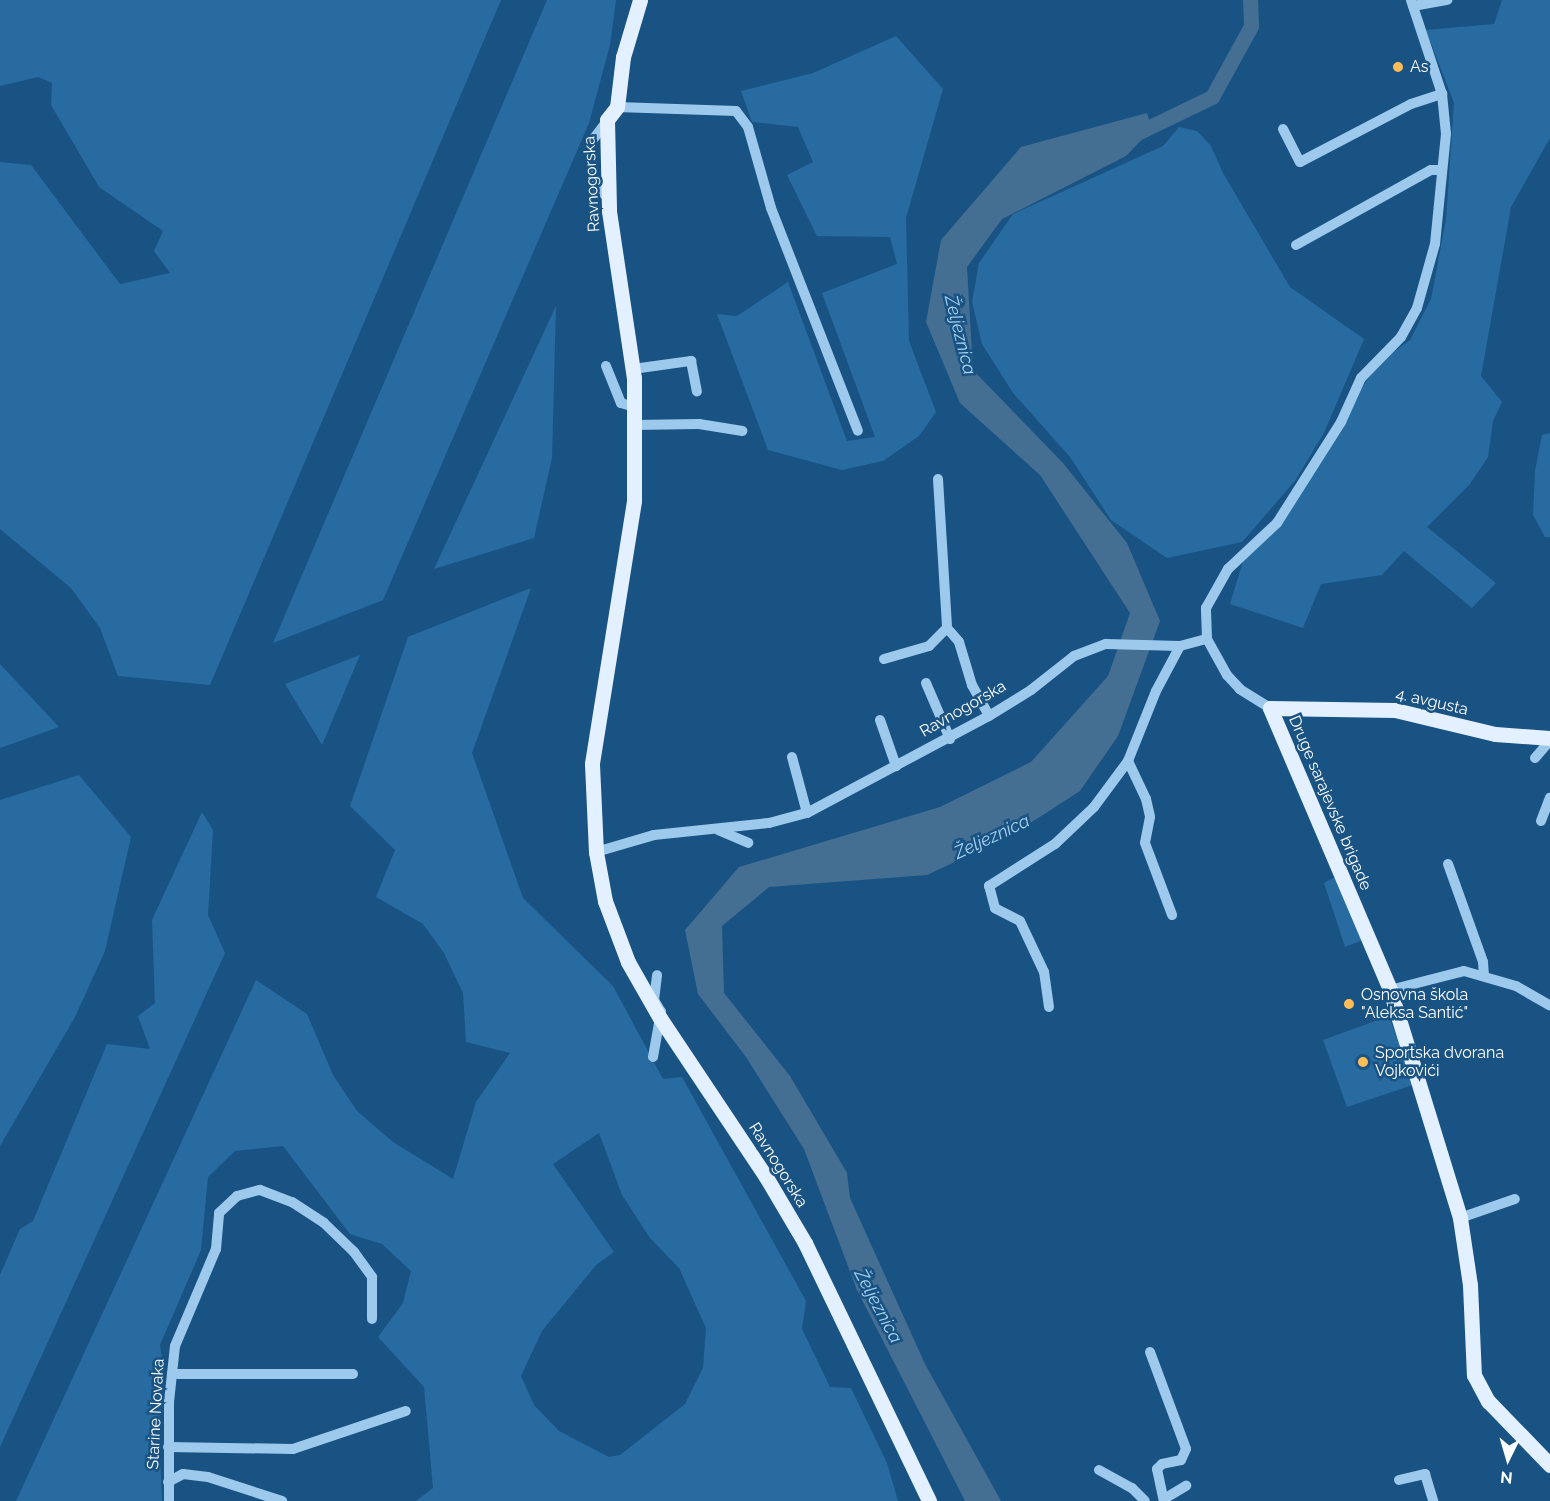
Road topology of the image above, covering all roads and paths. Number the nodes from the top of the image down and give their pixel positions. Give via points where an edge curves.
1 (640, 0) edge
2 (1446, 0) edge
3 (1412, 3) edge
4 (1442, 94) junction
5 (617, 106) junction
6 (1283, 129) dead end
7 (1442, 170) junction
8 (1296, 245) dead end
9 (606, 366) dead end
10 (633, 369) junction
11 (697, 391) dead end
12 (634, 407) junction
13 (634, 425) junction
14 (742, 431) dead end
15 (858, 431) dead end
16 (938, 480) dead end
17 (947, 628) junction
18 (1207, 639) junction
19 (1175, 645) junction
20 (884, 659) dead end
21 (926, 683) dead end
22 (1270, 708) junction
23 (989, 716) junction
24 (880, 720) dead end
25 (950, 739) junction
26 (1550, 739) edge
27 (792, 757) dead end
28 (1536, 758) dead end
29 (1128, 761) junction
30 (896, 766) junction
31 (1550, 798) edge
32 (807, 813) junction
33 (1541, 821) dead end
34 (715, 829) junction
35 (748, 843) dead end
36 (596, 852) junction
37 (1448, 864) dead end
38 (1172, 915) dead end
39 (657, 975) dead end
40 (1484, 975) junction
41 (1390, 990) junction
42 (1550, 1006) edge
43 (1049, 1007) dead end
44 (660, 1018) junction
45 (653, 1058) dead end
46 (1515, 1198) dead end
47 (1460, 1218) junction
48 (372, 1319) dead end
49 (1150, 1352) dead end
50 (172, 1374) junction
51 (353, 1374) dead end
52 (406, 1410) dead end
53 (168, 1447) junction
54 (1550, 1465) edge
55 (1099, 1470) dead end
56 (1399, 1480) dead end
57 (168, 1482) junction
58 (1186, 1486) dead end
59 (1164, 1500) edge
60 (169, 1501) edge
61 (282, 1501) edge
62 (929, 1501) edge
63 (1145, 1501) edge
64 (1433, 1501) edge

1 - 5 main road, Ravnogorska via 624,57
2 - 3 street
3 - 4 street, Druge sarajevske brigade
4 - 6 street via 1411,104 1300,162
4 - 7 street, Druge sarajevske brigade via 1446,134
5 - 10 main road, Ravnogorska via 607,120 609,199
5 - 15 street via 736,111 748,127 771,208
7 - 8 street via 1431,170
7 - 18 street, Druge sarajevske brigade via 1435,244 1409,326 1361,378 1341,422 1277,523 1228,569 1214,589 1206,608
9 - 12 street via 621,403
10 - 11 street via 691,361
10 - 12 main road, Ravnogorska
12 - 13 main road, Ravnogorska
13 - 14 street via 699,424
13 - 36 main road, Ravnogorska via 634,501 592,764
16 - 17 street
17 - 20 street via 929,646
17 - 23 street via 959,642 972,685
18 - 19 street, Ravnogorska
18 - 22 street, Druge sarajevske brigade via 1227,675 1240,689
19 - 23 street, Ravnogorska via 1106,644 1074,656
19 - 29 street
21 - 25 street
22 - 26 main road, 4. avgusta via 1395,710 1495,734
22 - 41 main road, Druge sarajevske brigade
23 - 25 street, Ravnogorska
24 - 30 street
25 - 30 street, Ravnogorska
26 - 28 street
27 - 32 street
29 - 38 street via 1146,800 1150,818 1145,843
29 - 43 street via 1094,807 1055,844 989,886 995,908 1020,921 1044,972
30 - 32 street, Ravnogorska
31 - 33 street
32 - 34 street, Ravnogorska via 769,823
34 - 35 street
34 - 36 street, Ravnogorska via 654,835
36 - 44 main road, Ravnogorska via 615,932
37 - 40 street via 1483,962
39 - 44 street via 654,1000
40 - 41 street via 1464,971
40 - 42 street via 1516,986
41 - 47 main road, Druge sarajevske brigade
44 - 45 street
44 - 62 main road, Ravnogorska via 760,1168 805,1244
46 - 47 street
47 - 54 main road, Druge sarajevske brigade via 1470,1285 1474,1375 1488,1401
48 - 50 street, Starine Novaka via 372,1277 354,1252 324,1223 292,1202 260,1190 237,1196 219,1213 216,1249 175,1346
49 - 59 street via 1186,1449 1181,1460 1157,1469
50 - 51 street
50 - 53 street, Starine Novaka
52 - 53 street via 293,1449 209,1444
53 - 57 street, Starine Novaka
55 - 63 street via 1132,1488
56 - 64 street via 1425,1474
57 - 60 street, Starine Novaka
57 - 61 street via 183,1474 208,1477
58 - 59 street

